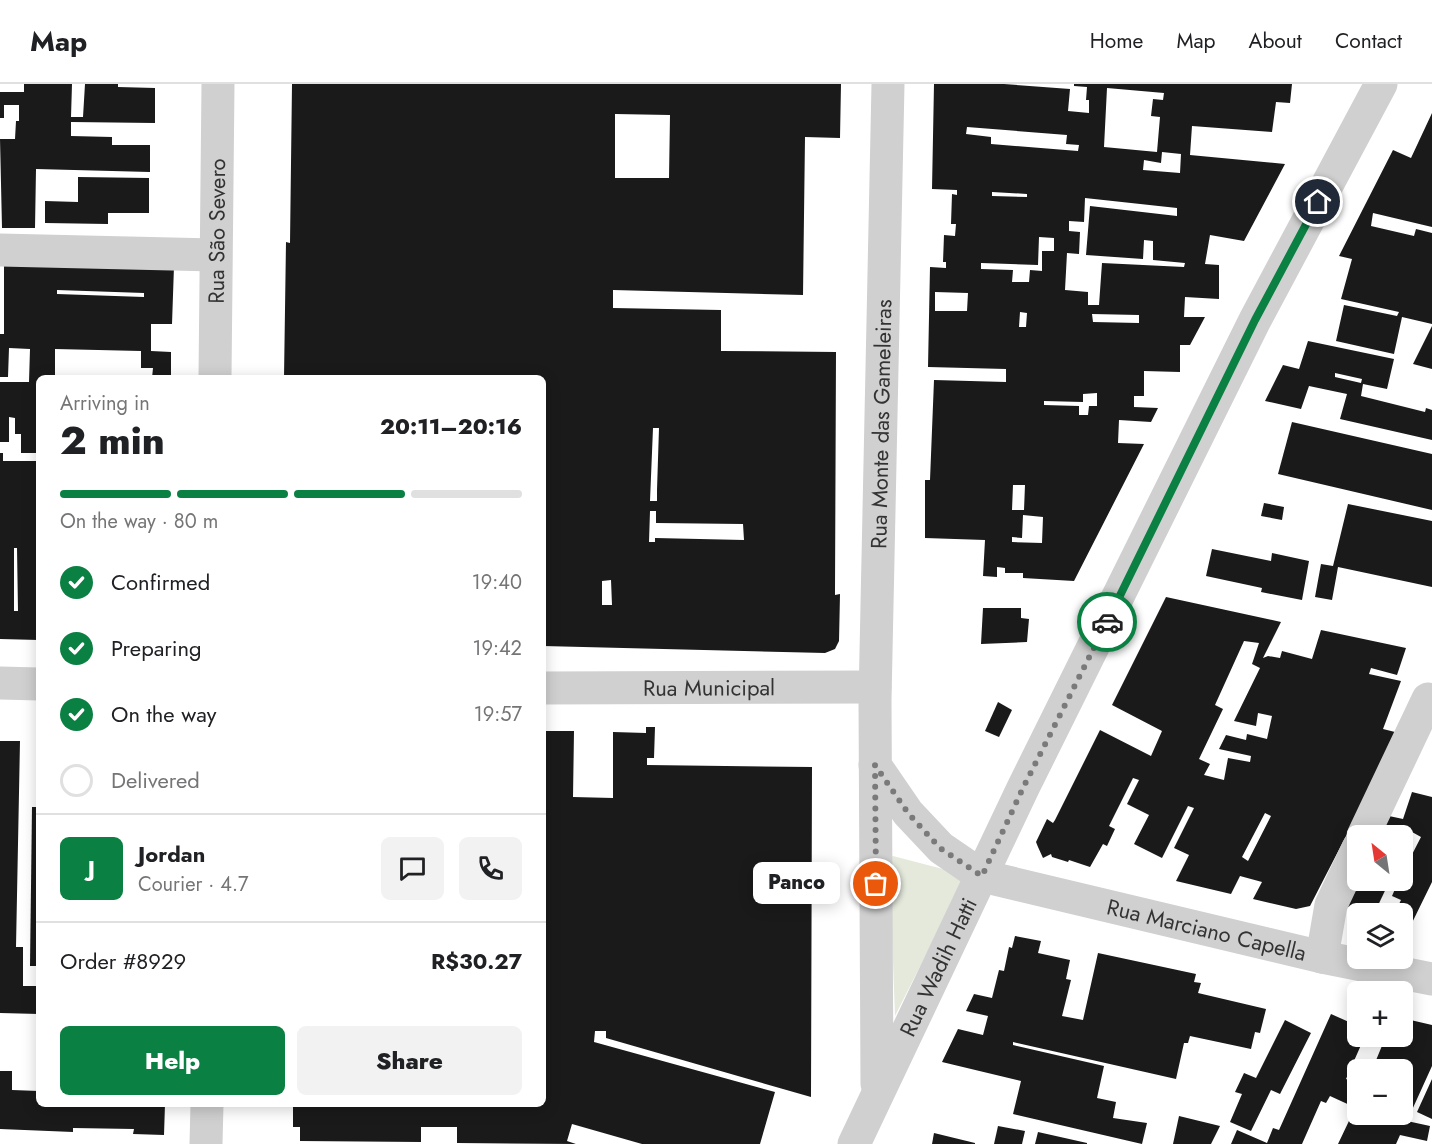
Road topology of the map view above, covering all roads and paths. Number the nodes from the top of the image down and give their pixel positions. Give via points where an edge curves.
1 (218, 84) edge
2 (888, 84) edge
3 (1381, 84) edge
4 (0, 250) edge
5 (215, 255) junction
6 (215, 375) edge
7 (0, 683) edge
8 (36, 684) edge
9 (876, 687) junction
10 (546, 688) edge
11 (1428, 699) dead end
12 (875, 765) junction
13 (1369, 825) edge
14 (1347, 871) edge
15 (982, 876) junction
16 (1322, 957) junction
17 (1432, 979) edge
18 (877, 1093) junction
19 (207, 1107) edge
20 (206, 1144) edge
21 (854, 1144) edge

1 - 5 street, Rua São Severo
2 - 9 street, Rua Monte das Gameleiras
3 - 15 street, Rua Wadih Hatti via 1255,320
4 - 5 street
5 - 6 street, Rua São Severo
7 - 8 street
9 - 10 street, Rua Municipal
9 - 12 street, Rua Monte das Gameleiras
11 - 13 street
12 - 15 street via 908,813 940,848
12 - 18 street, Rua Monte das Gameleiras
14 - 16 street via 1331,905
15 - 16 street, Rua Marciano Capella
15 - 18 street, Rua Wadih Hatti
16 - 17 street, Rua Marciano Capella
18 - 21 street, Rua Wadih Hatti
19 - 20 street

